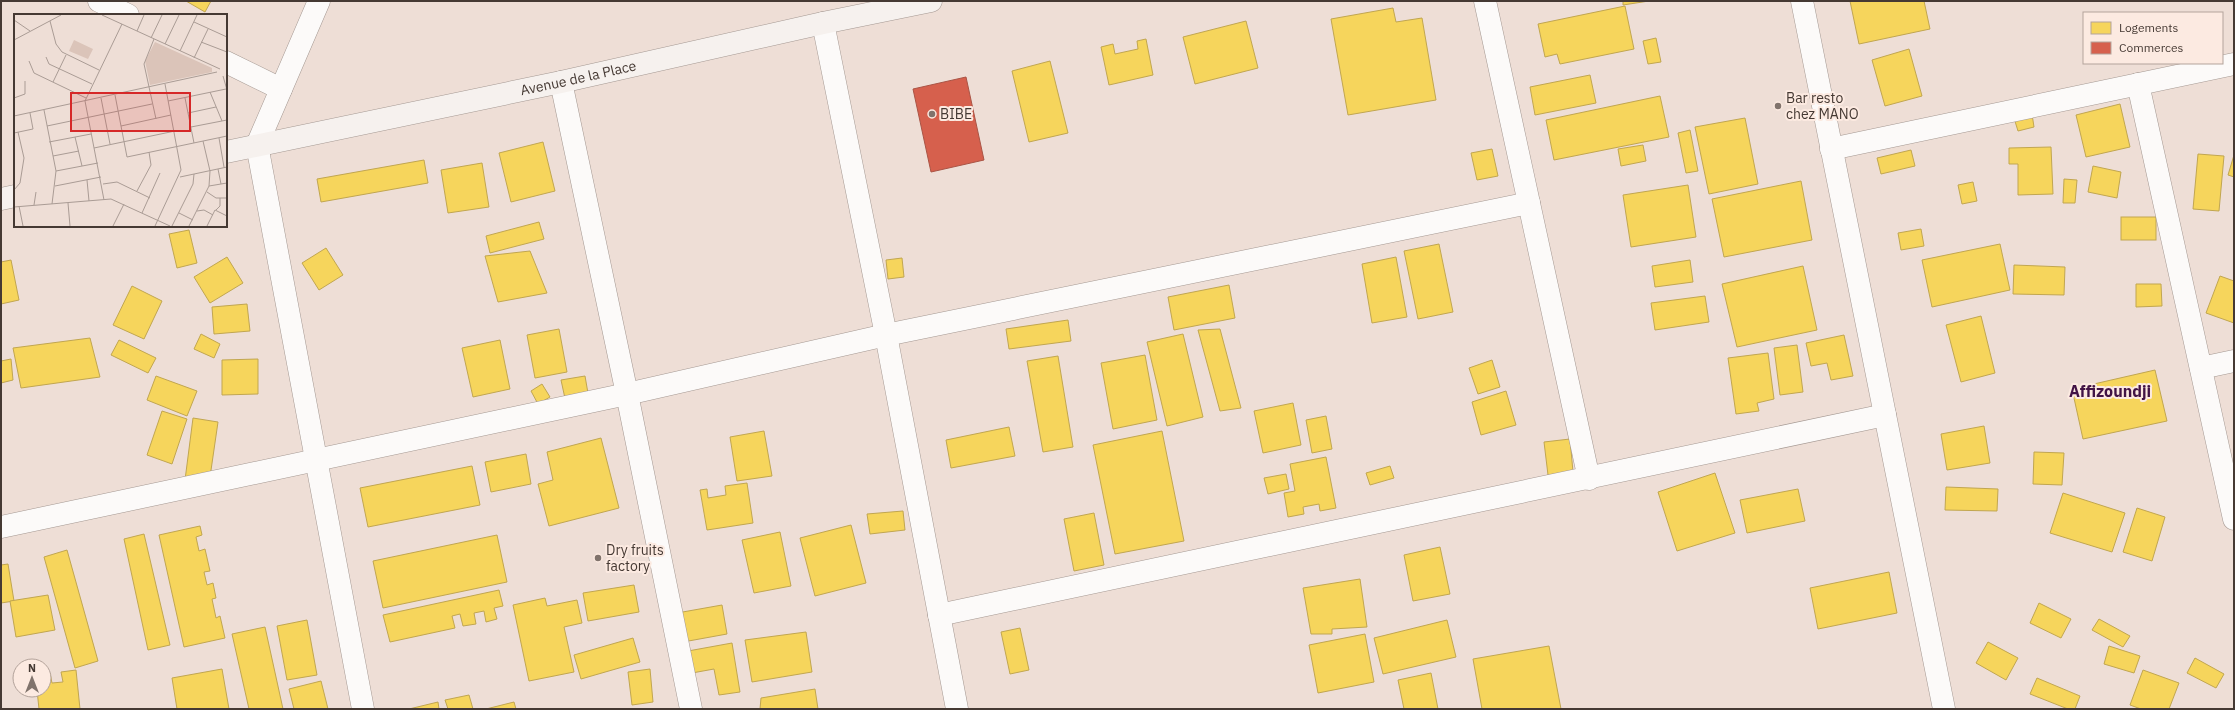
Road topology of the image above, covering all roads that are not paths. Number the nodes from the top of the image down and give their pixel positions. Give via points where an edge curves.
1 (99, 1) edge
2 (319, 1) edge
3 (931, 1) edge
4 (1485, 1) edge
5 (1802, 1) edge
6 (126, 14) edge
7 (823, 23) junction
8 (227, 62) edge
9 (2234, 64) edge
10 (561, 82) junction
11 (2138, 84) junction
12 (280, 89) junction
13 (257, 145) junction
14 (1832, 149) junction
15 (227, 152) edge
16 (14, 196) edge
17 (1, 199) edge
18 (1529, 203) junction
19 (886, 335) junction
20 (2234, 362) edge
21 (2201, 368) junction
22 (628, 394) junction
23 (1885, 415) junction
24 (316, 460) junction
25 (1589, 479) junction
26 (2234, 519) edge
27 (1, 527) edge
28 (939, 614) junction
29 (363, 709) edge
30 (690, 709) edge
31 (957, 709) edge
32 (1944, 709) edge

1 - 6 street
2 - 12 street
3 - 7 street, Avenue de la Place
4 - 18 street
5 - 14 street
7 - 10 street, Avenue de la Place
7 - 19 street
8 - 12 street
9 - 11 street
10 - 13 street, Avenue de la Place
10 - 22 street
11 - 14 street
11 - 21 street
12 - 13 street
13 - 15 street, Avenue de la Place
13 - 24 street
14 - 23 street
16 - 17 street
18 - 19 street
18 - 25 street
19 - 22 street
19 - 28 street
20 - 21 street
21 - 26 street
22 - 24 street
22 - 30 street
23 - 25 street
23 - 32 street
24 - 27 street
24 - 29 street
25 - 28 street
28 - 31 street

